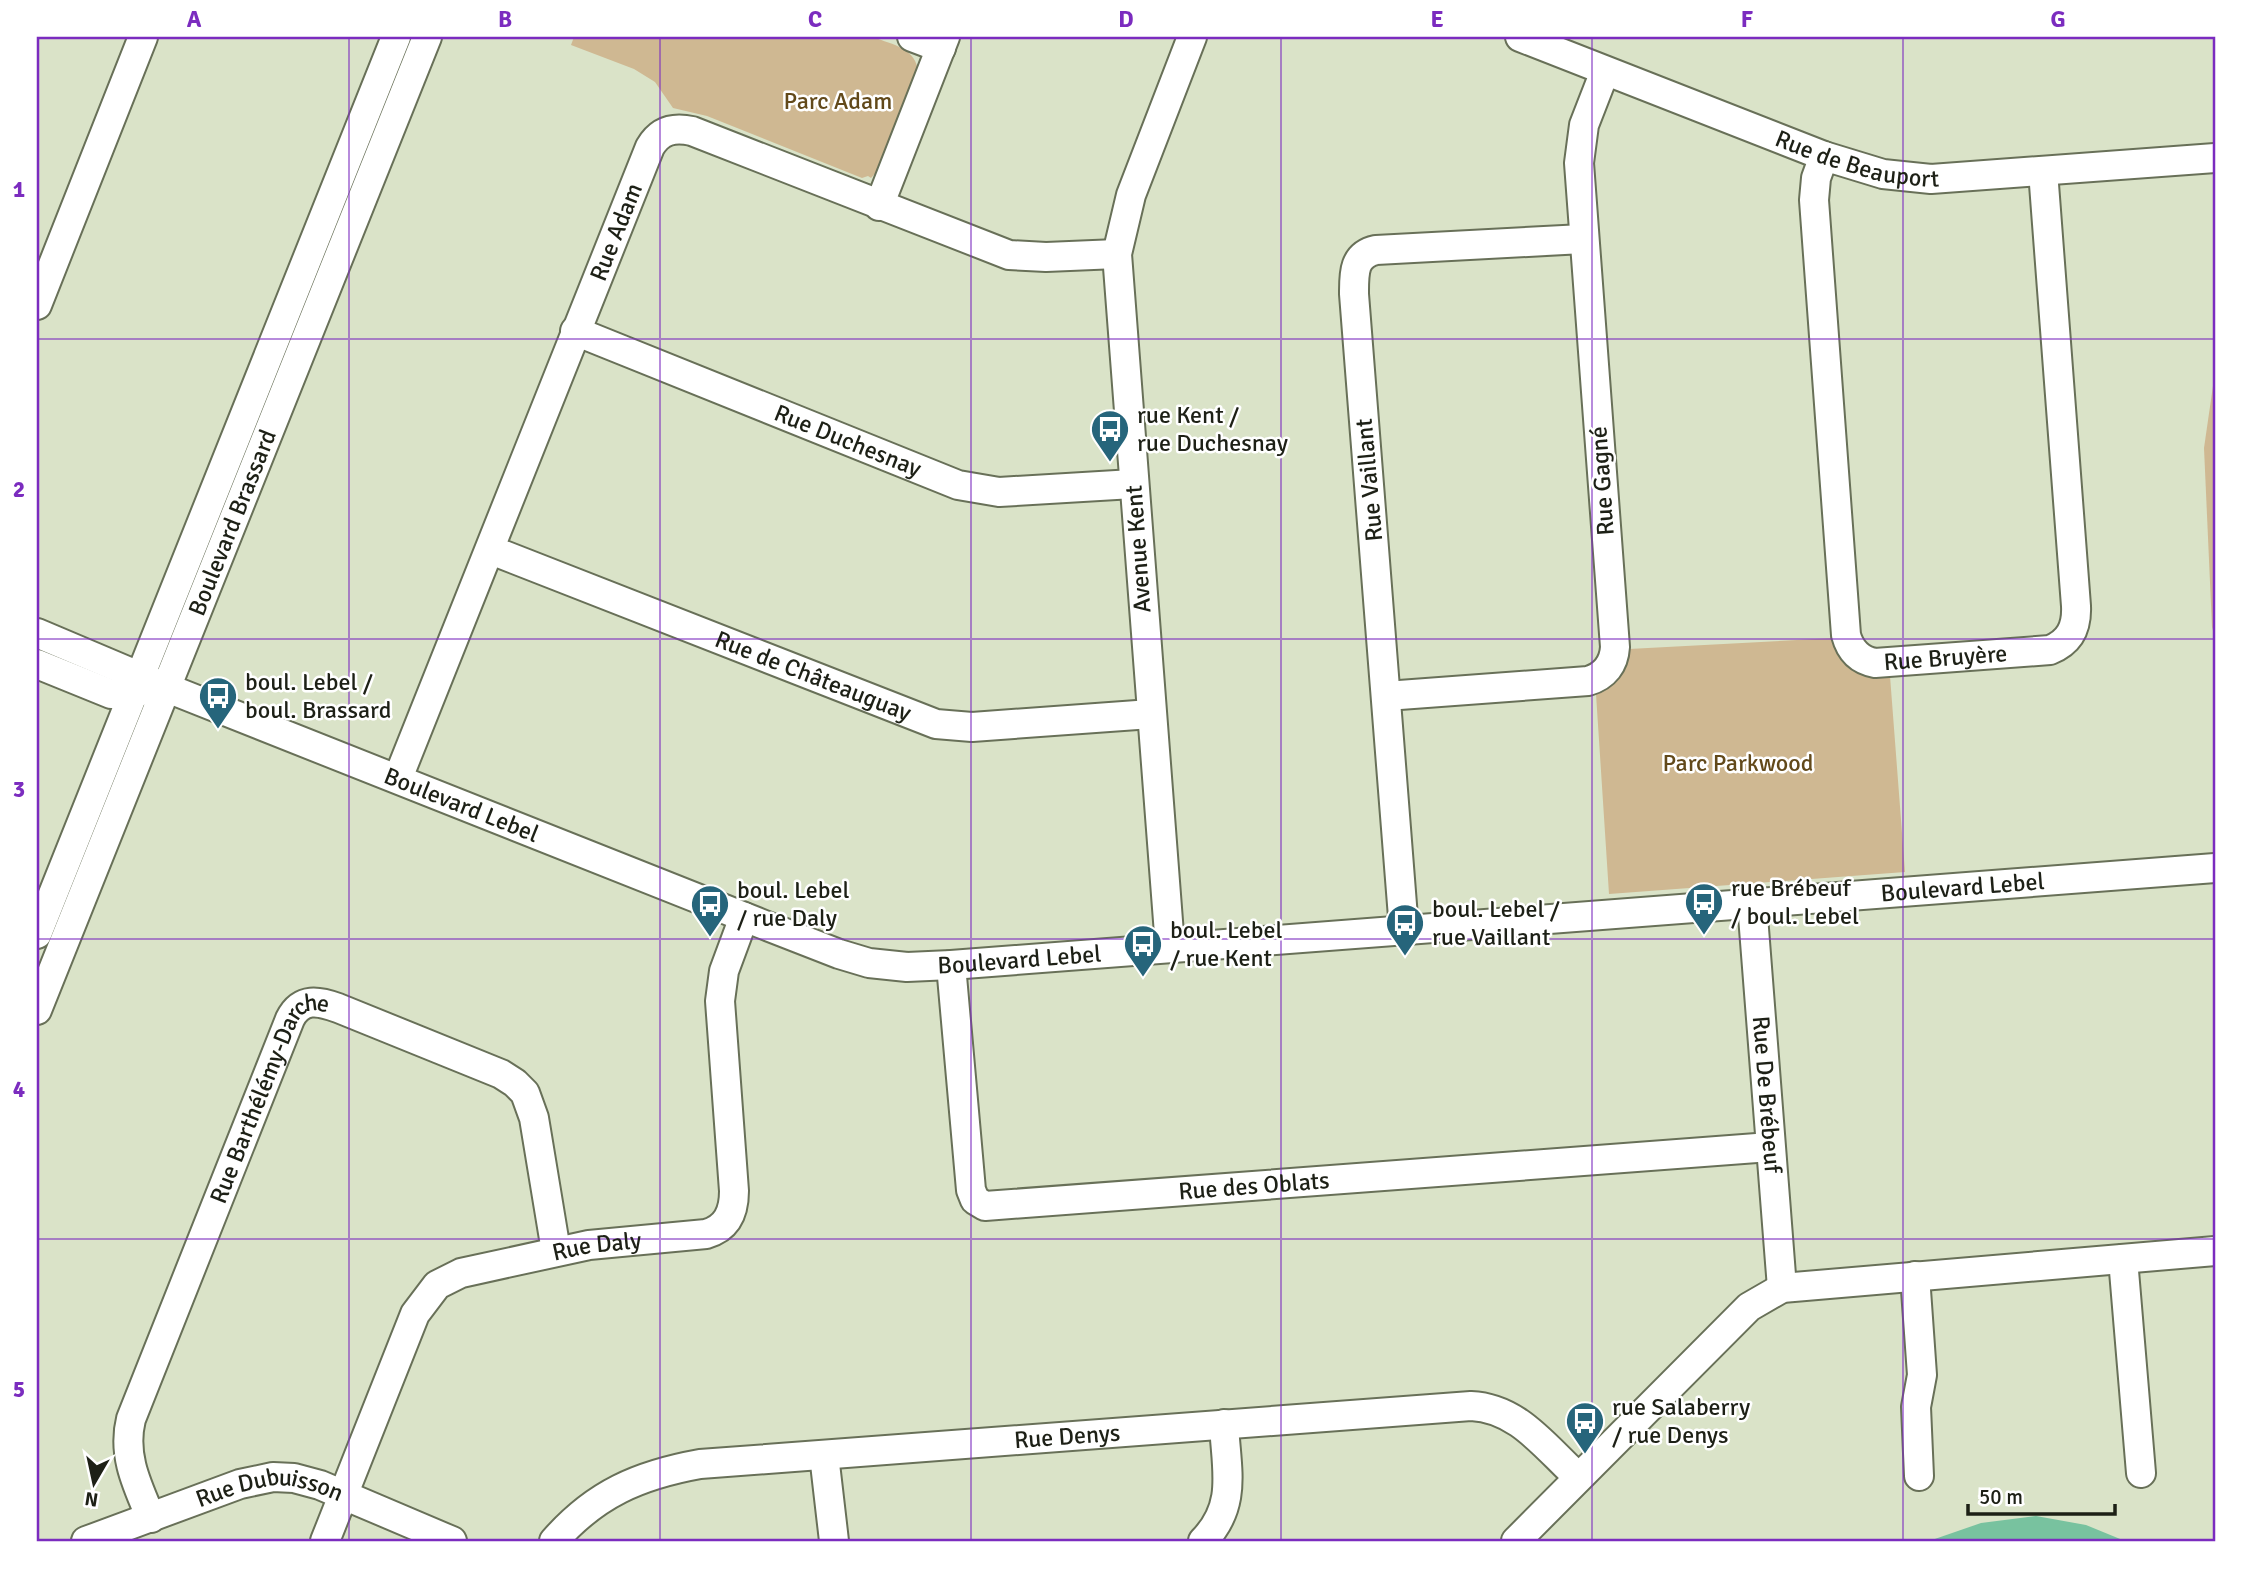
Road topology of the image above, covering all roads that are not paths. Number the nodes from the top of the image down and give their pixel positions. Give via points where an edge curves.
1 (143, 37) edge
2 (396, 37) edge
3 (427, 37) edge
4 (912, 37) edge
5 (1192, 37) edge
6 (1520, 37) edge
7 (943, 43) edge
8 (1605, 71) junction
9 (1824, 156) junction
10 (2215, 158) edge
11 (2043, 171) junction
12 (879, 206) junction
13 (1583, 239) junction
14 (1117, 254) junction
15 (37, 305) edge
16 (575, 331) junction
17 (1133, 484) junction
18 (491, 550) junction
19 (37, 633) edge
20 (37, 664) edge
21 (148, 685) junction
22 (1386, 696) junction
23 (1151, 714) junction
24 (398, 778) junction
25 (2215, 868) edge
26 (1752, 903) junction
27 (744, 917) junction
28 (1404, 930) junction
29 (37, 934) edge
30 (1170, 947) junction
31 (951, 965) junction
32 (37, 1010) edge
33 (1770, 1147) junction
34 (556, 1251) junction
35 (2215, 1251) edge
36 (2123, 1259) junction
37 (1915, 1276) junction
38 (1782, 1288) junction
39 (1224, 1424) junction
40 (824, 1455) junction
41 (2141, 1473) dead end
42 (1919, 1476) dead end
43 (1578, 1477) junction
44 (343, 1494) junction
45 (151, 1518) junction
46 (86, 1541) edge
47 (325, 1541) edge
48 (452, 1541) edge
49 (554, 1541) edge
50 (834, 1541) edge
51 (1203, 1541) edge
52 (1516, 1541) edge

1 - 15 street
2 - 21 street, Boulevard Brassard
3 - 21 street, Boulevard Brassard
4 - 7 street
5 - 14 street, Avenue Kent via 1131,195
6 - 8 street, Rue de Beauport
7 - 12 street
8 - 9 street, Rue de Beauport
8 - 13 street, Rue Gagné via 1584,125 1580,150
9 - 11 street, Rue de Beauport via 1919,179
9 - 11 street, Rue Bruyère via 1814,200 1846,635 1858,656 1875,663 2050,650 2074,629
10 - 11 street, Rue de Beauport
12 - 14 street, Rue Adam via 1009,255
12 - 16 street, Rue Adam via 692,131 669,130 650,147
13 - 22 street, Rue Gagné via 1613,660 1599,677 1588,681
13 - 22 street, Rue Vaillant via 1376,250 1363,254 1356,264 1354,293
14 - 17 street, Avenue Kent
16 - 17 street, Rue Duchesnay via 958,485 999,492
16 - 18 street, Rue Adam
17 - 23 street, Avenue Kent
18 - 23 street, Rue de Châteauguay via 936,724 972,727
18 - 24 street, Rue Adam
19 - 21 street, Boulevard Lebel
20 - 21 street, Boulevard Lebel via 111,694
21 - 24 street, Boulevard Lebel
21 - 29 street, Boulevard Brassard
21 - 32 street, Boulevard Brassard
22 - 28 street, Rue Vaillant
23 - 30 street, Avenue Kent
24 - 27 street, Boulevard Lebel
25 - 26 street, Boulevard Lebel
26 - 28 street, Boulevard Lebel
26 - 33 street, Rue De Brébeuf
27 - 31 street, Boulevard Lebel via 869,963
27 - 34 street, Rue Daly via 724,971 720,1001 734,1191 730,1217 721,1228 706,1234
28 - 30 street, Boulevard Lebel
30 - 31 street, Boulevard Lebel
31 - 33 street, Rue des Oblats via 971,1190 975,1200 985,1206
33 - 38 street, Rue De Brébeuf
34 - 44 street, Rue Daly via 461,1273 431,1290 415,1314
34 - 45 street, Rue Barthélémy-Darche via 534,1118 520,1087 492,1070 338,1008 317,1002 300,1006 290,1019 131,1419 128,1456
35 - 36 street
36 - 37 street
36 - 41 street
37 - 38 street
37 - 42 street via 1922,1376 1916,1407
38 - 43 street via 1749,1307
39 - 40 street, Rue Denys
39 - 43 street, Rue Denys via 1491,1408 1518,1421
39 - 51 street via 1227,1501
40 - 49 street, Rue Denys via 700,1464 645,1476 596,1503
40 - 50 street
43 - 52 street
44 - 45 street, Rue Dubuisson via 293,1478 264,1478
44 - 47 street, Rue Daly
44 - 48 street, Rue Dubuisson
45 - 46 street, Rue Dubuisson

